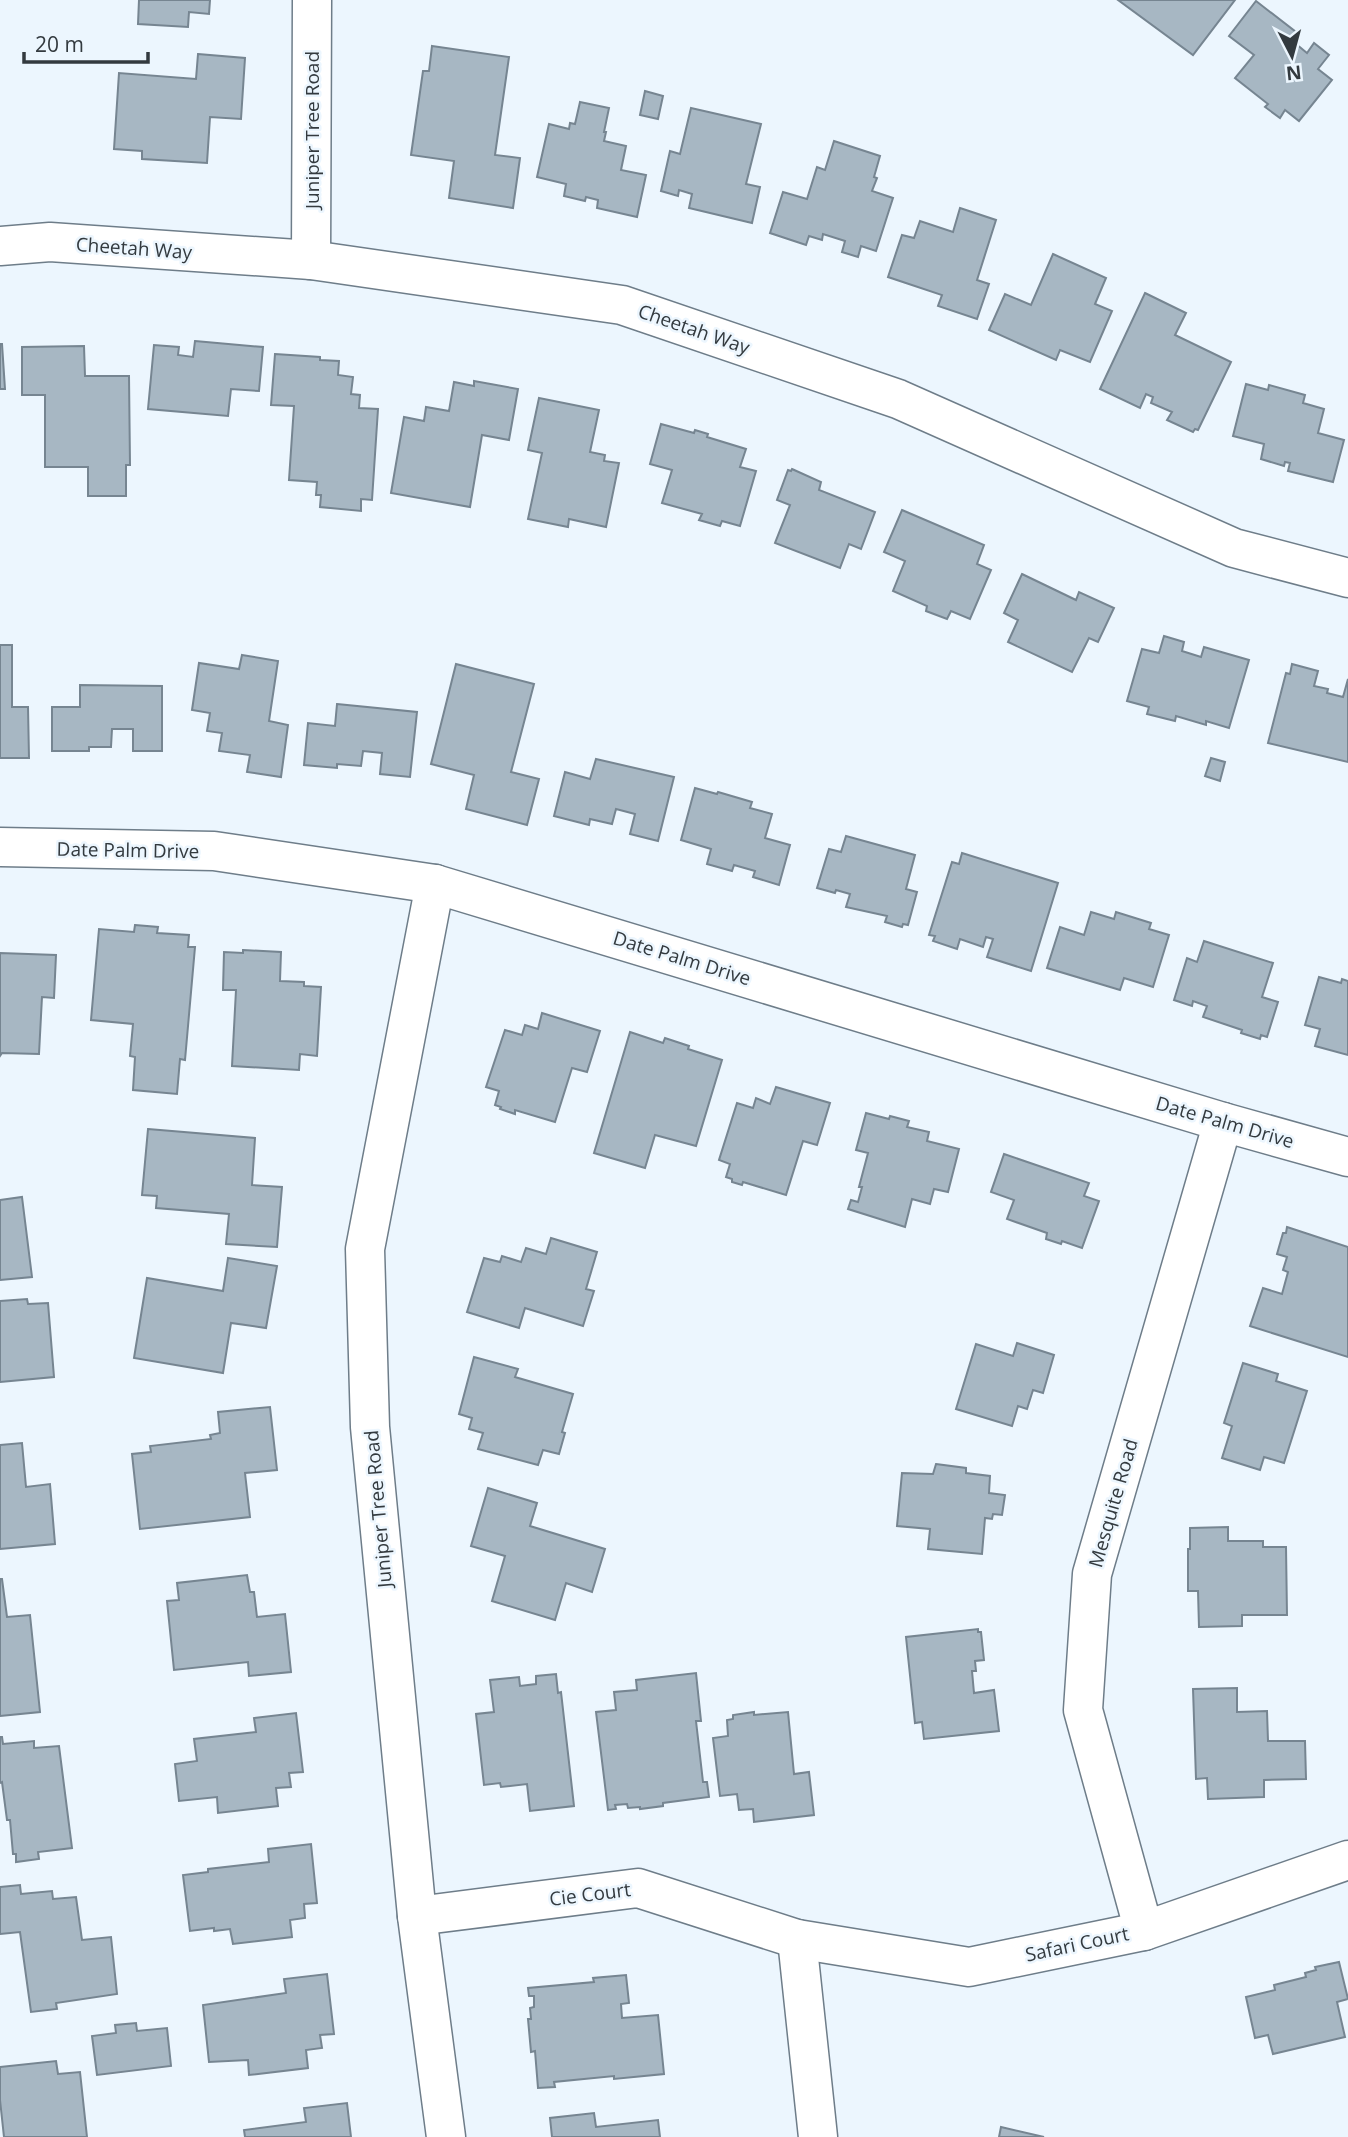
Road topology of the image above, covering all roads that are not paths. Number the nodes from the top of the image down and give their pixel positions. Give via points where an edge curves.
1 (312, 0) edge
2 (0, 246) edge
3 (311, 260) junction
4 (1348, 578) edge
5 (0, 847) edge
6 (435, 884) junction
7 (1223, 1122) junction
8 (1348, 1157) edge
9 (1348, 1860) edge
10 (417, 1916) junction
11 (1144, 1931) junction
12 (797, 1939) junction
13 (446, 2137) edge
14 (818, 2137) edge

1 - 3 street, Juniper Tree Road
2 - 3 street, Cheetah Way via 50,242
3 - 4 street, Cheetah Way via 622,305 898,399 1234,548
5 - 6 street, Date Palm Drive via 214,851
6 - 7 street, Date Palm Drive
6 - 10 street, Juniper Tree Road via 365,1249 370,1427
7 - 8 street, Date Palm Drive
7 - 11 street, Mesquite Road via 1092,1574 1083,1710
9 - 11 street, Safari Court
10 - 12 street, Cie Court via 638,1888
10 - 13 street, Juniper Tree Road
11 - 12 street, Safari Court via 969,1967
12 - 14 street

